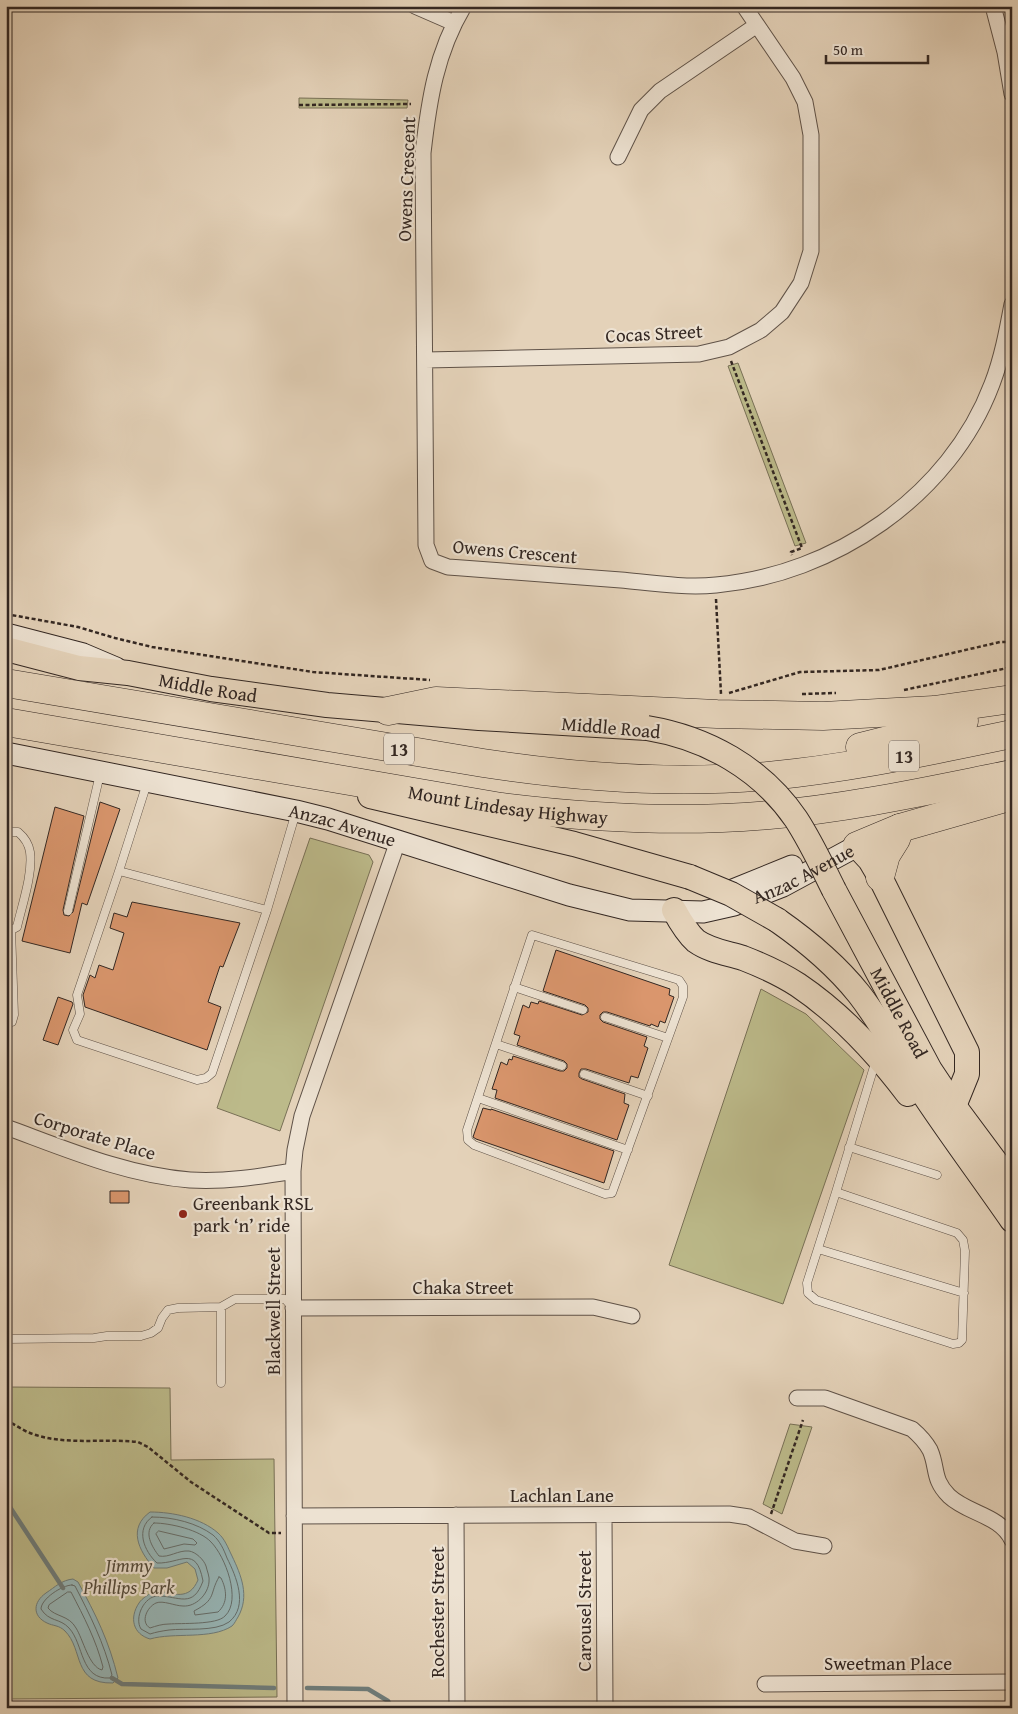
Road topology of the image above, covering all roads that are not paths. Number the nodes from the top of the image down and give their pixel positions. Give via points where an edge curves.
1 (416, 6) edge
2 (464, 6) edge
3 (744, 6) edge
4 (993, 6) edge
5 (454, 23) junction
6 (757, 25) junction
7 (1012, 94) edge
8 (618, 157) dead end
9 (1012, 304) edge
10 (425, 360) junction
11 (6, 634) edge
12 (6, 649) edge
13 (128, 673) junction
14 (6, 683) edge
15 (1012, 699) edge
16 (1012, 709) edge
17 (388, 711) junction
18 (6, 722) edge
19 (1012, 734) edge
20 (6, 753) edge
21 (101, 772) junction
22 (795, 773) junction
23 (1012, 774) edge
24 (327, 777) junction
25 (148, 781) junction
26 (1012, 796) edge
27 (296, 811) junction
28 (900, 828) junction
29 (6, 832) edge
30 (398, 841) junction
31 (857, 846) junction
32 (120, 871) junction
33 (880, 877) junction
34 (267, 910) junction
35 (674, 910) junction
36 (68, 911) dead end
37 (8, 932) edge
38 (514, 987) junction
39 (584, 1010) dead end
40 (605, 1017) dead end
41 (6, 1024) edge
42 (668, 1038) junction
43 (496, 1044) junction
44 (877, 1056) junction
45 (562, 1066) dead end
46 (584, 1074) dead end
47 (648, 1096) junction
48 (478, 1098) junction
49 (945, 1110) junction
50 (6, 1127) edge
51 (849, 1147) junction
52 (628, 1150) junction
53 (292, 1171) junction
54 (936, 1174) dead end
55 (1012, 1184) edge
56 (836, 1192) junction
57 (1012, 1220) edge
58 (818, 1249) junction
59 (964, 1292) junction
60 (221, 1307) junction
61 (293, 1308) junction
62 (632, 1316) dead end
63 (6, 1339) edge
64 (221, 1383) dead end
65 (797, 1398) dead end
66 (456, 1515) junction
67 (604, 1515) junction
68 (294, 1516) junction
69 (1012, 1540) edge
70 (824, 1546) dead end
71 (1012, 1682) edge
72 (765, 1684) dead end
73 (294, 1708) edge
74 (457, 1708) edge
75 (605, 1708) edge

1 - 5 street
2 - 5 street, Owens Crescent
3 - 6 street, Cocas Street
4 - 7 street
5 - 10 street, Owens Crescent via 428,104 423,153
6 - 8 street via 660,91 641,110
6 - 10 street, Cocas Street via 793,78 805,102 811,135 811,251 801,283 782,312 762,330 729,347 699,354
9 - 10 street, Owens Crescent via 1005,344 991,386 972,424 948,460 917,494 848,544 810,563 716,586 448,567 432,561 426,545
11 - 13 main road via 83,654
12 - 13 main road, Middle Road via 79,668
13 - 17 main road, Middle Road via 250,695
14 - 22 highway, Mount Lindesay Highway / 13 via 553,773 666,780
15 - 17 highway via 934,710 823,716 436,701
16 - 22 highway via 820,757
17 - 49 main road, Middle Road, bridge via 647,728 691,739 742,765 771,788 799,824 930,1070
18 - 24 highway, Mount Lindesay Highway / 13
19 - 22 highway, Mount Lindesay Highway / 13 via 880,761
20 - 21 main road, Anzac Avenue
21 - 25 main road, Anzac Avenue
21 - 36 lane
23 - 24 highway, Mount Lindesay Highway / 13 via 890,799 814,810 742,818 692,819 551,813
24 - 49 main road, Middle Road, bridge via 368,796 574,844 690,877 730,894 777,920 824,957 858,992
25 - 27 main road, Anzac Avenue
25 - 32 lane
26 - 28 highway
27 - 30 main road, Anzac Avenue
27 - 34 lane
28 - 31 highway
28 - 33 highway via 886,855
29 - 37 lane via 18,832 30,851 30,870 17,927
30 - 35 main road, Anzac Avenue via 604,905 630,910
30 - 53 street, Blackwell Street via 302,1116
31 - 33 main road
31 - 35 main road, Anzac Avenue via 832,845 759,880
32 - 34 lane
32 - 34 lane via 77,995 80,1014 73,1030 74,1036 77,1040 197,1080 212,1073
33 - 49 main road via 967,1052 967,1074
35 - 44 main road via 689,933 703,945 743,958 796,984 843,1021
37 - 41 lane via 14,1015 12,1022
38 - 39 lane
38 - 42 lane via 532,935 679,980 683,986 683,997
38 - 43 lane
40 - 42 lane
42 - 47 lane
43 - 45 lane
43 - 48 lane
44 - 49 main road via 914,1102
44 - 51 lane
46 - 47 lane
47 - 52 lane
48 - 52 lane
48 - 52 lane via 467,1130 468,1140 474,1145 606,1194 612,1193
49 - 55 main road, Middle Road
49 - 57 main road, Middle Road via 974,1164
50 - 53 street, Corporate Place via 105,1162 170,1177 247,1179
51 - 54 lane
51 - 56 lane
53 - 61 street, Blackwell Street
56 - 58 lane
56 - 59 lane via 957,1233 964,1240 966,1251
58 - 59 lane
58 - 59 lane via 807,1284 808,1293 816,1300 953,1344 962,1340
60 - 61 lane via 235,1299 285,1299
60 - 63 lane via 168,1310 158,1328 141,1336
60 - 64 lane
61 - 62 street, Chaka Street via 593,1307
61 - 68 street, Blackwell Street
65 - 69 street via 825,1398 912,1429 930,1451 938,1481 947,1494 958,1504 994,1520
66 - 67 street, Lachlan Lane
66 - 68 street, Lachlan Lane
66 - 74 street, Rochester Street
67 - 70 street, Lachlan Lane via 729,1514 768,1525 795,1541
67 - 75 street, Carousel Street
68 - 73 street, Blackwell Street
71 - 72 street, Sweetman Place

